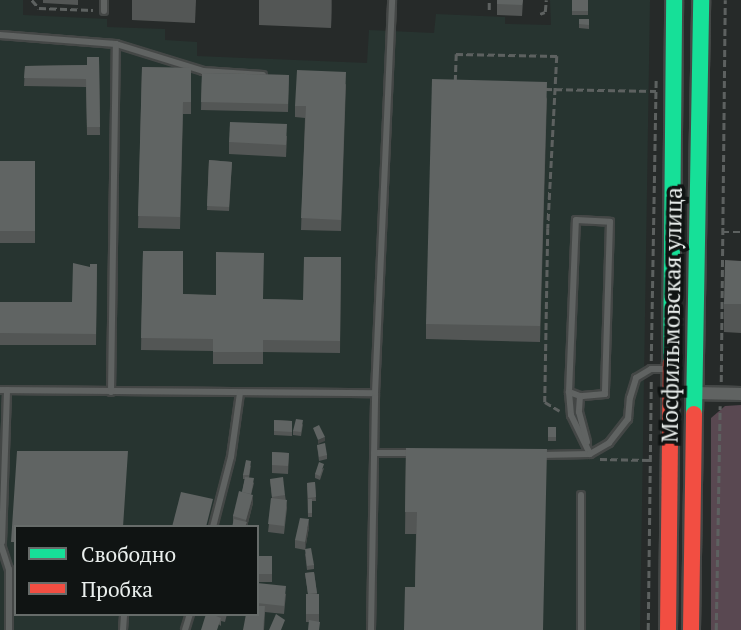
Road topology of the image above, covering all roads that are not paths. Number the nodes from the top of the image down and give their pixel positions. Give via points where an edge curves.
1 (104, 0) edge
2 (393, 0) edge
3 (674, 0) edge
4 (701, 0) edge
5 (104, 10) road end
6 (0, 35) edge
7 (116, 44) junction
8 (265, 75) edge
9 (669, 369) junction
10 (4, 390) edge
11 (111, 392) junction
12 (569, 392) junction
13 (240, 393) junction
14 (374, 393) junction
15 (694, 393) junction
16 (741, 394) edge
17 (580, 396) junction
18 (374, 453) junction
19 (415, 453) edge
20 (525, 454) edge
21 (590, 454) junction
22 (581, 495) dead end
23 (214, 525) edge
24 (1, 542) edge
25 (12, 570) edge
26 (12, 613) edge
27 (9, 630) edge
28 (371, 630) edge
29 (581, 630) edge
30 (668, 630) edge
31 (691, 630) edge

1 - 5 lane
2 - 14 lane
3 - 9 main road, Мосфильмовская улица
4 - 15 main road, Мосфильмовская улица
6 - 7 lane
7 - 8 lane via 203,71
7 - 11 lane
9 - 21 lane via 642,373 632,387 631,410 623,429
9 - 30 main road, Мосфильмовская улица
10 - 11 lane
10 - 24 lane
11 - 13 lane
12 - 17 lane
12 - 17 lane via 576,220 610,222 605,394
12 - 21 lane via 571,415
13 - 14 lane
13 - 23 lane via 231,457
14 - 18 lane
15 - 16 street
15 - 31 main road, Мосфильмовская улица
17 - 21 lane via 579,411
18 - 19 lane
18 - 28 lane
20 - 21 lane
22 - 29 lane
24 - 25 lane
25 - 26 lane
26 - 27 lane

